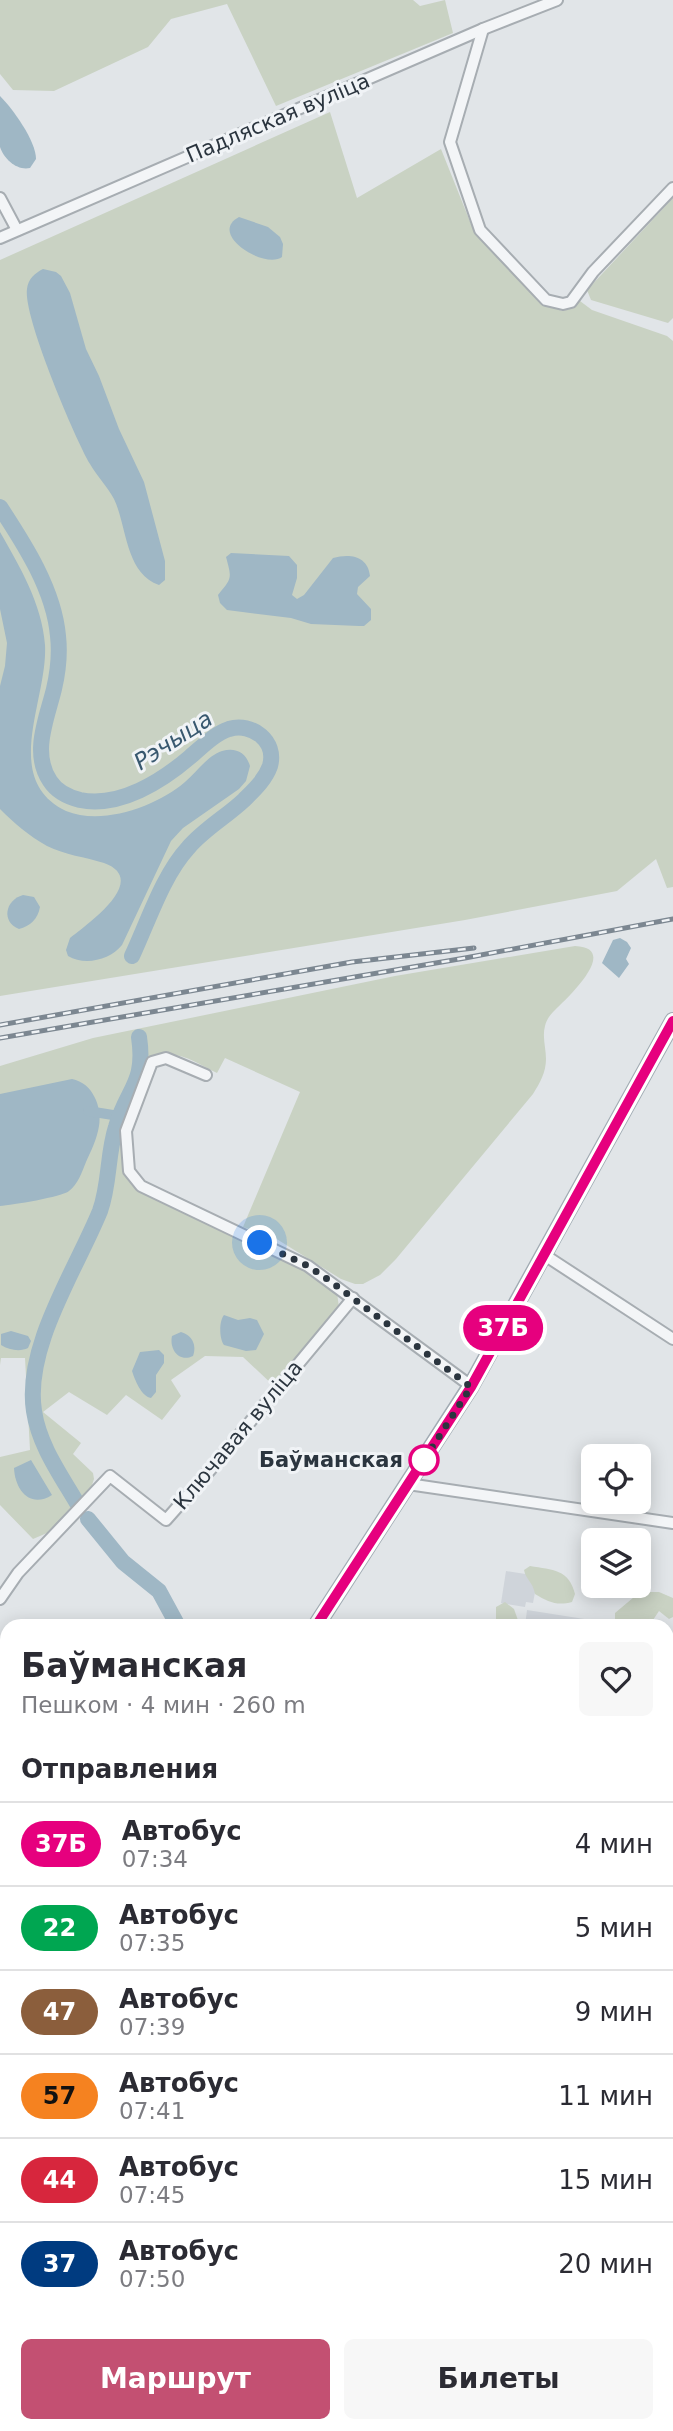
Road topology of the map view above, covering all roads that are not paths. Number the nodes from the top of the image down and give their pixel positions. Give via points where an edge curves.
1 (557, 0) edge
2 (483, 29) junction
3 (673, 188) edge
4 (0, 198) edge
5 (18, 230) junction
6 (0, 237) edge
7 (673, 1021) edge
8 (206, 1075) dead end
9 (543, 1254) junction
10 (353, 1297) junction
11 (673, 1339) edge
12 (471, 1387) junction
13 (408, 1484) junction
14 (673, 1523) edge
15 (0, 1599) edge
16 (321, 1619) edge

1 - 2 street, Падляская вуліца
2 - 3 street via 450,142 480,230 546,300 571,302 593,272
2 - 5 street, Падляская вуліца
4 - 5 street
5 - 6 street, Падляская вуліца
7 - 9 main road
8 - 10 street via 166,1058 152,1062 126,1131 129,1171 141,1186 308,1266
9 - 11 street
9 - 12 main road
10 - 12 street
10 - 15 street, Ключавая вуліца via 166,1520 110,1476 18,1573
12 - 13 main road
13 - 14 street
13 - 16 main road

